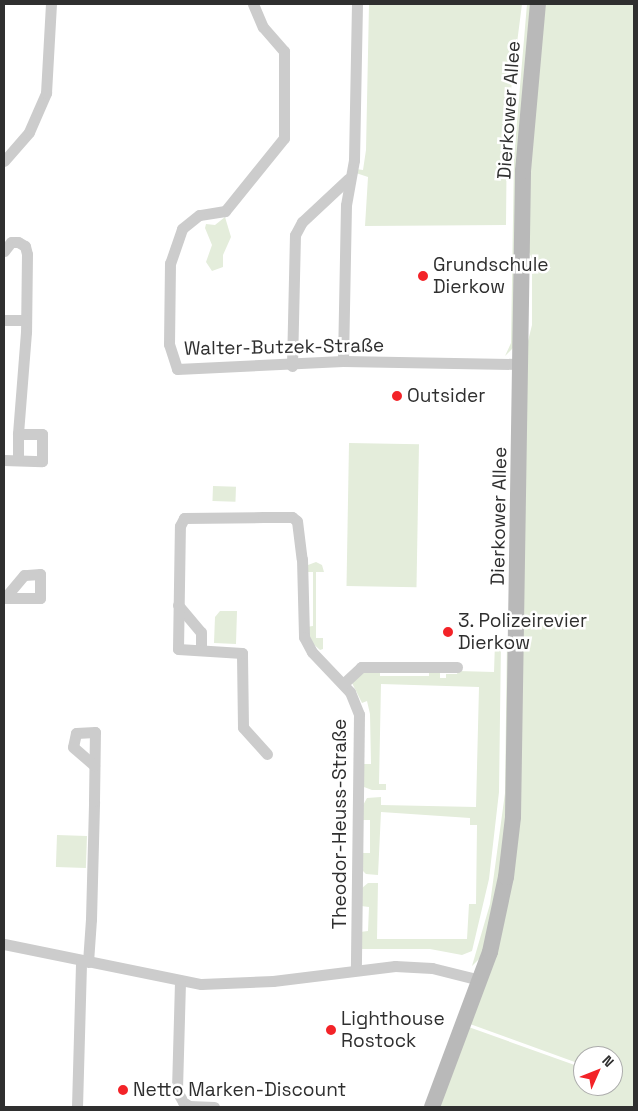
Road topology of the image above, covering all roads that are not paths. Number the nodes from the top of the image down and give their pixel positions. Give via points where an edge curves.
1 (51, 4) edge
2 (253, 4) edge
3 (357, 4) edge
4 (538, 4) edge
5 (4, 161) edge
6 (348, 180) junction
7 (4, 251) edge
8 (4, 320) edge
9 (26, 320) junction
10 (343, 361) junction
11 (521, 364) junction
12 (292, 366) junction
13 (18, 434) junction
14 (4, 460) edge
15 (18, 460) junction
16 (178, 605) junction
17 (201, 650) junction
18 (457, 667) dead end
19 (343, 684) junction
20 (267, 754) dead end
21 (94, 765) dead end
22 (4, 944) edge
23 (84, 961) junction
24 (356, 969) junction
25 (480, 980) junction
26 (180, 982) junction
27 (184, 1105) edge
28 (77, 1107) edge
29 (214, 1107) edge
30 (432, 1107) edge

1 - 5 street via 46,93 29,132
2 - 12 street, Walter-Butzek-Straße via 263,27 284,51 284,138 225,211 199,214 182,228 170,263 169,344 177,369
3 - 6 street via 354,160
4 - 11 main road, Dierkower Allee via 524,162
6 - 10 street
6 - 12 street via 302,222 295,235
7 - 9 street via 11,242 25,246
8 - 9 street
9 - 13 street
10 - 11 street, Walter-Butzek-Straße
10 - 12 street, Walter-Butzek-Straße
11 - 25 main road, Dierkower Allee via 514,817 501,905
13 - 15 street
13 - 15 street via 42,434 42,461
14 - 15 street
16 - 17 street via 201,632
16 - 17 street, Theodor-Heuss-Straße via 178,650
16 - 19 street, Theodor-Heuss-Straße via 180,526 184,518 292,518 299,526 304,637 312,652
17 - 20 street, Theodor-Heuss-Straße via 242,653 243,727
18 - 19 street via 361,668
19 - 24 street, Theodor-Heuss-Straße via 354,698 359,714
21 - 23 street
22 - 23 street
23 - 26 street
23 - 28 street
24 - 25 street via 414,966
24 - 26 street via 245,984
25 - 30 main road, Dierkower Allee
26 - 27 street via 177,1091
27 - 29 street

